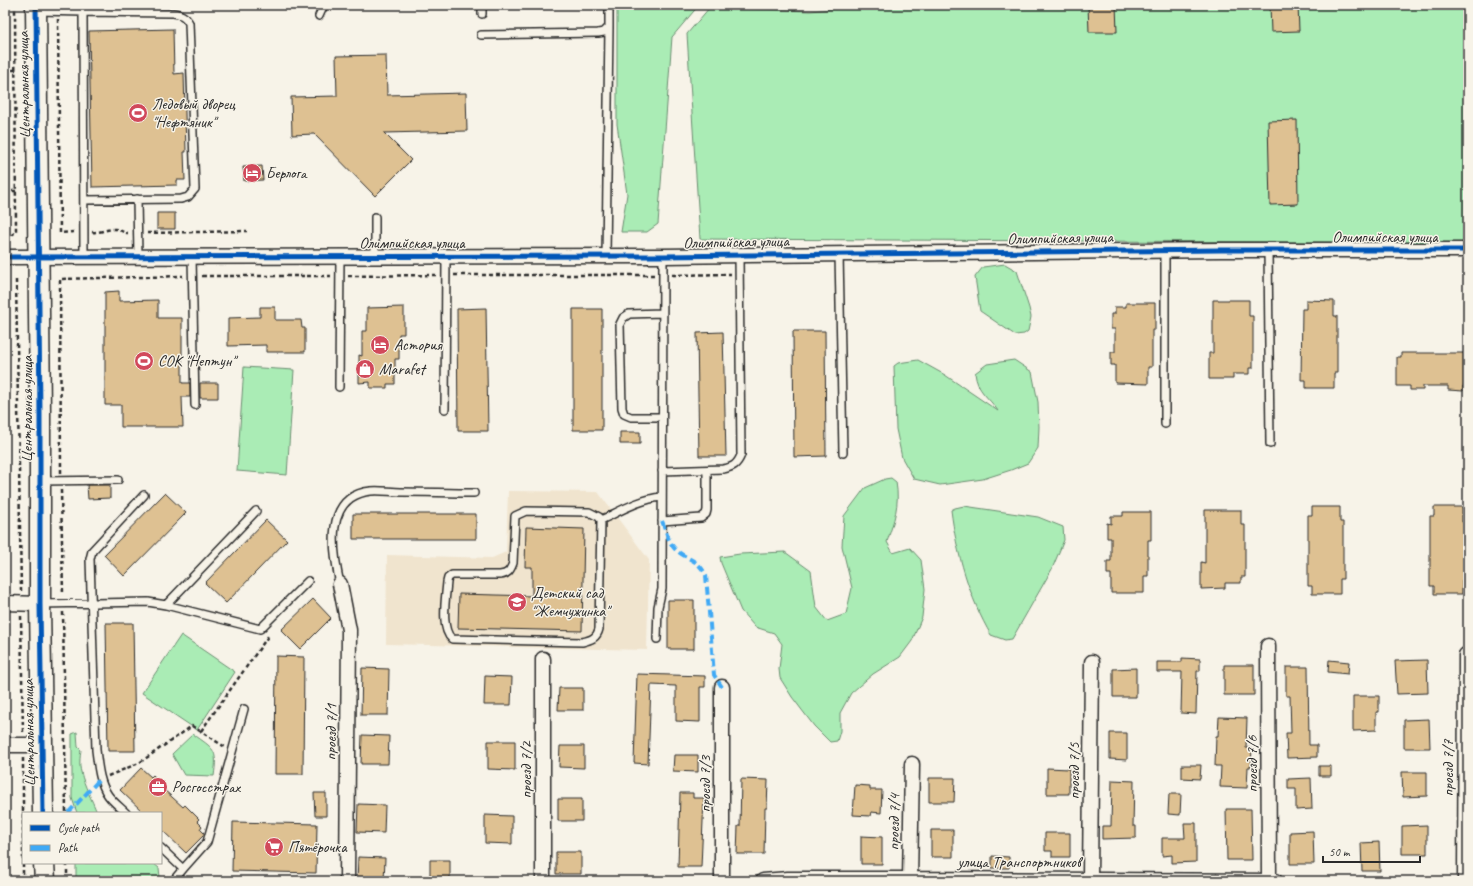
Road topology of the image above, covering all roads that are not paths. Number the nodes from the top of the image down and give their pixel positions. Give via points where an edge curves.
1 (324, 5) edge
2 (482, 5) edge
3 (609, 5) edge
4 (36, 8) edge
5 (83, 12) junction
6 (482, 14) dead end
7 (319, 16) dead end
8 (608, 27) junction
9 (481, 35) dead end
10 (137, 199) junction
11 (84, 200) junction
12 (375, 217) dead end
13 (1268, 249) junction
14 (1165, 250) junction
15 (1468, 250) edge
16 (839, 254) junction
17 (739, 255) junction
18 (340, 256) junction
19 (375, 256) junction
20 (446, 256) junction
21 (606, 256) junction
22 (663, 256) junction
23 (38, 257) junction
24 (84, 257) junction
25 (138, 257) junction
26 (192, 257) junction
27 (5, 258) edge
28 (662, 313) junction
29 (339, 387) dead end
30 (195, 405) dead end
31 (445, 409) dead end
32 (662, 417) junction
33 (1165, 424) dead end
34 (1270, 444) dead end
35 (843, 454) dead end
36 (707, 470) junction
37 (662, 471) junction
38 (118, 480) dead end
39 (40, 481) junction
40 (474, 493) dead end
41 (144, 495) dead end
42 (662, 497) junction
43 (256, 511) dead end
44 (601, 520) junction
45 (662, 521) junction
46 (308, 581) dead end
47 (340, 584) joint
48 (5, 603) edge
49 (91, 603) junction
50 (31, 604) junction
51 (166, 605) junction
52 (658, 639) dead end
53 (1268, 646) dead end
54 (1466, 655) dead end
55 (543, 659) dead end
56 (1092, 662) dead end
57 (722, 687) dead end
58 (244, 709) dead end
59 (5, 745) edge
60 (32, 745) junction
61 (912, 764) dead end
62 (43, 812) edge
63 (125, 812) edge
64 (162, 849) edge
65 (44, 864) edge
66 (183, 870) junction
67 (910, 880) edge
68 (1090, 880) edge
69 (45, 881) edge
70 (172, 881) edge
71 (347, 881) edge
72 (543, 881) edge
73 (722, 881) edge
74 (764, 881) edge
75 (1269, 881) edge
76 (1275, 881) edge
77 (1465, 881) edge

1 - 7 lane
2 - 6 lane
3 - 8 lane
4 - 5 lane
4 - 23 street, Центральная улица
5 - 10 lane via 180,14 189,23 195,189 188,197 182,199
5 - 11 lane
8 - 9 lane via 598,34
8 - 21 lane
10 - 11 lane
10 - 25 lane
11 - 24 lane
12 - 19 lane
13 - 14 street, Олимпийская улица
13 - 15 street, Олимпийская улица
13 - 34 lane
14 - 16 street, Олимпийская улица
14 - 33 lane
16 - 17 street, Олимпийская улица
16 - 35 lane
17 - 22 street, Олимпийская улица
17 - 36 lane via 741,455 738,463 732,468
18 - 19 street, Олимпийская улица
18 - 26 street, Олимпийская улица
18 - 29 lane
19 - 20 street, Олимпийская улица
20 - 21 street, Олимпийская улица
20 - 31 lane
21 - 22 street, Олимпийская улица
22 - 28 lane
23 - 24 street, Олимпийская улица
23 - 27 street, Олимпийская улица
23 - 39 street, Центральная улица
24 - 25 street, Олимпийская улица
25 - 26 street, Олимпийская улица
26 - 30 lane
28 - 32 lane
28 - 32 lane via 629,314 620,324 624,414 631,417
32 - 37 lane
36 - 37 lane
36 - 45 lane via 706,514 701,518
37 - 42 lane
38 - 39 lane
39 - 50 street, Центральная улица
40 - 47 lane via 370,492 353,498 340,510 334,528 335,562
41 - 49 lane via 92,551
42 - 44 lane via 640,502
42 - 45 lane
43 - 51 lane
44 - 44 lane via 599,629 594,638 582,642 452,639 448,636 445,624 448,578 452,575 507,574 513,563 515,516 526,511 589,512 599,516
45 - 52 lane via 662,589 658,607
46 - 51 lane via 260,629
47 - 71 street, проезд 7/1 via 349,630
48 - 50 street
49 - 50 lane
49 - 51 lane via 148,602
49 - 63 lane via 96,750 100,779 108,796
50 - 60 street, Центральная улица
53 - 75 street, проезд 7/6
54 - 77 street, проезд 7/7
55 - 72 street, проезд 7/2
56 - 68 street, проезд 7/5
57 - 73 street, проезд 7/3
58 - 66 lane via 207,842
59 - 60 street
60 - 62 street, Центральная улица
61 - 67 street, проезд 7/4
64 - 66 lane
65 - 69 street
66 - 70 lane
67 - 68 street, улица Транспортников
67 - 74 street, улица Транспортников
68 - 75 street, улица Транспортников
75 - 76 street, улица Транспортников

